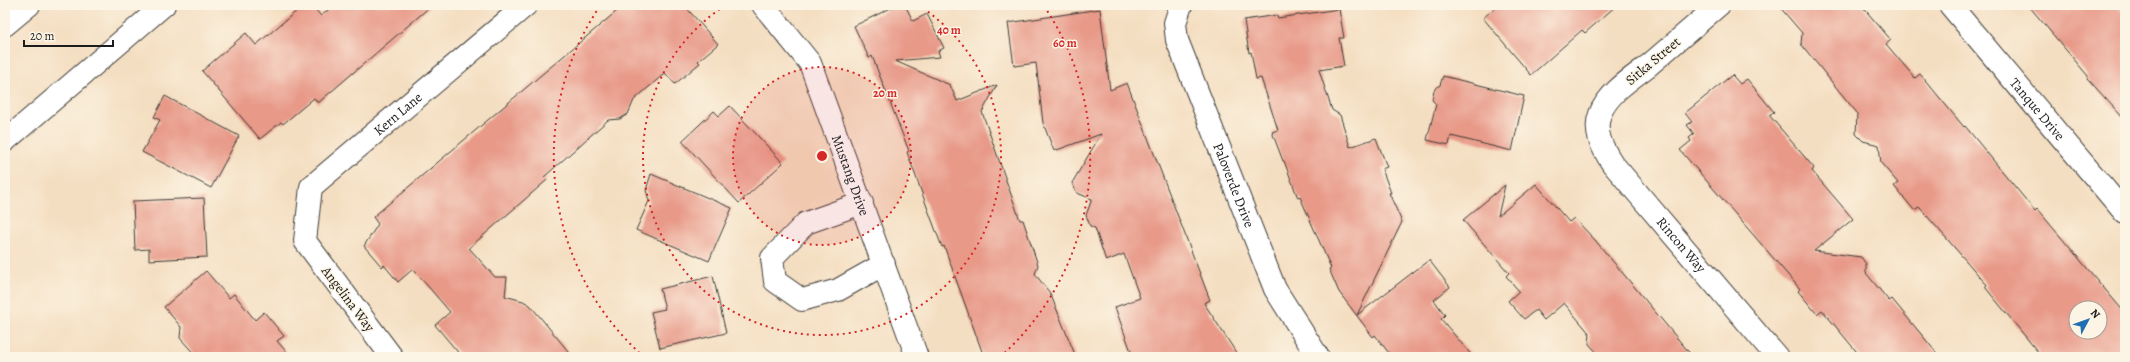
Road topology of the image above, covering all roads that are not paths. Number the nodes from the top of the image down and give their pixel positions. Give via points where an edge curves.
1 (29, 5) edge
2 (164, 5) edge
3 (526, 5) edge
4 (763, 5) edge
5 (1181, 5) edge
6 (1719, 5) edge
7 (1950, 5) edge
8 (5, 25) edge
9 (1597, 125) joint
10 (5, 141) edge
11 (862, 203) junction
12 (2125, 213) edge
13 (304, 241) joint
14 (884, 264) junction
15 (392, 357) edge
16 (917, 357) edge
17 (1318, 357) edge
18 (1777, 357) edge

1 - 8 street
2 - 10 street
3 - 13 street, Kern Lane via 311,187
4 - 11 street, Mustang Drive via 810,63
5 - 17 street, Paloverde Drive via 1175,23 1180,47 1275,290
6 - 9 street, Sitka Street via 1615,93 1600,114
7 - 12 street, Tanque Drive
9 - 18 street, Rincon Way via 1604,151 1612,163
11 - 14 street, Mustang Drive
11 - 14 street via 806,223 772,258 774,281 802,300 838,290
13 - 15 street, Angelina Way
14 - 16 street, Mustang Drive

